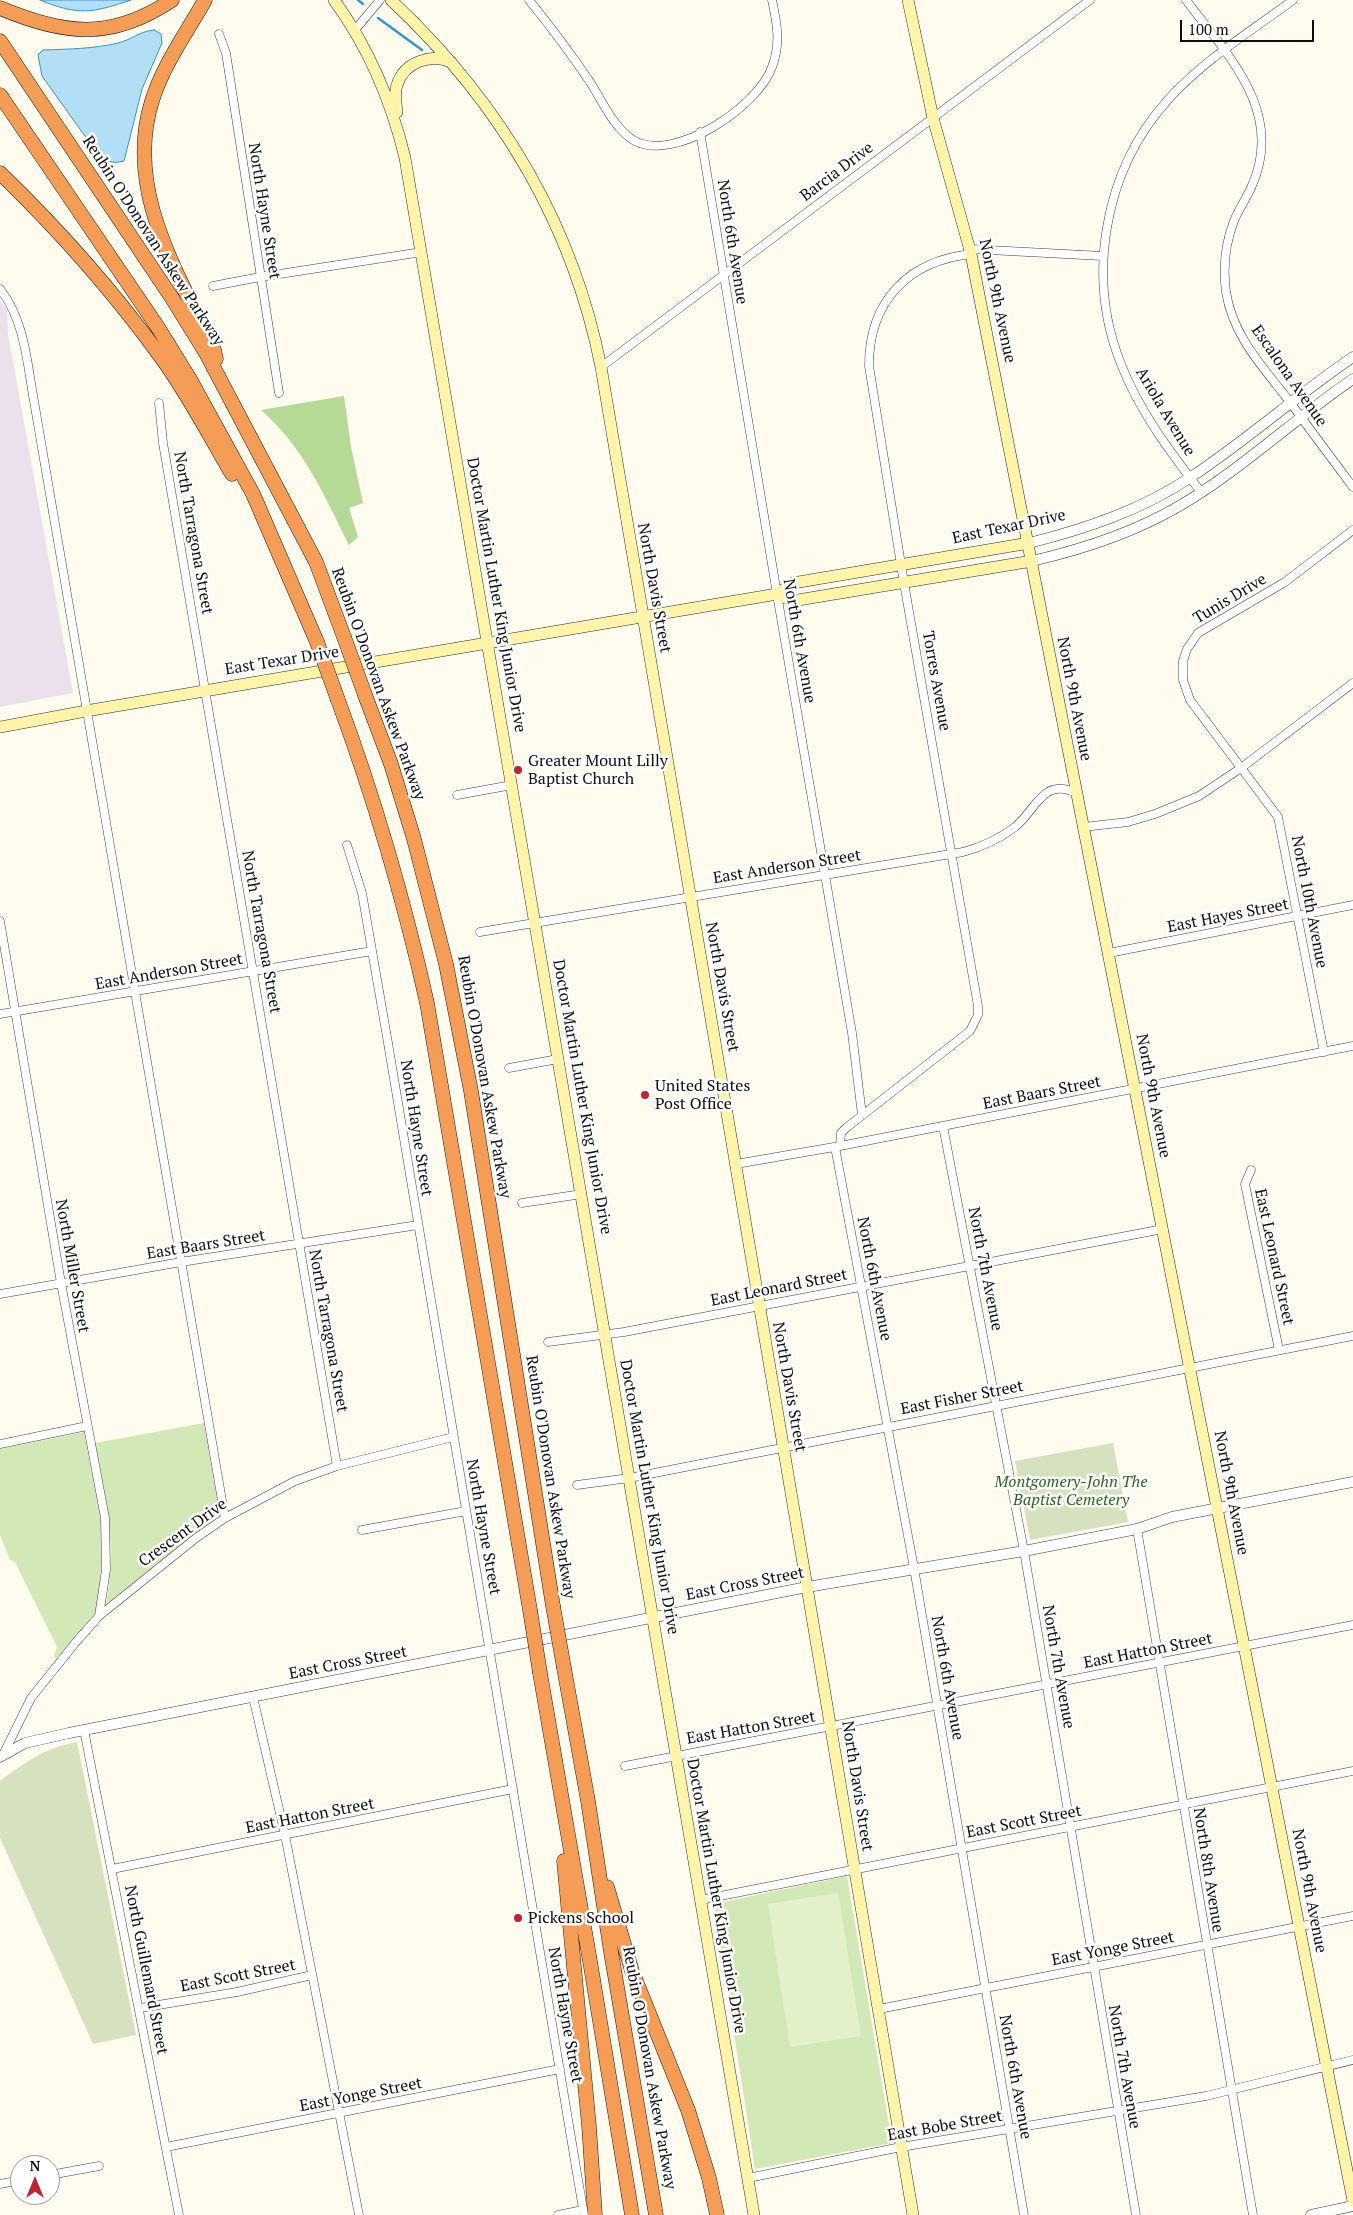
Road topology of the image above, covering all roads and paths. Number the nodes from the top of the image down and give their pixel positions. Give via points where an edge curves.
1 (172, 0) edge
2 (205, 0) edge
3 (334, 0) edge
4 (380, 0) edge
5 (391, 0) edge
6 (529, 0) edge
7 (772, 0) edge
8 (908, 0) edge
9 (1090, 0) edge
10 (1186, 0) edge
11 (1293, 0) edge
12 (0, 8) edge
13 (355, 30) junction
14 (219, 34) dead end
15 (0, 41) edge
16 (1224, 50) junction
17 (454, 65) junction
18 (0, 95) edge
19 (933, 118) junction
20 (399, 130) junction
21 (700, 132) junction
22 (0, 174) edge
23 (971, 251) junction
24 (422, 252) junction
25 (1103, 256) junction
26 (723, 275) junction
27 (260, 277) junction
28 (213, 286) dead end
29 (0, 289) edge
30 (1353, 357) edge
31 (601, 367) junction
32 (220, 379) junction
33 (1353, 379) edge
34 (279, 393) dead end
35 (159, 403) dead end
36 (1290, 403) junction
37 (1301, 418) junction
38 (1190, 478) junction
39 (1353, 487) edge
40 (1201, 492) junction
41 (1353, 530) edge
42 (1029, 543) junction
43 (280, 555) junction
44 (1032, 561) junction
45 (901, 565) junction
46 (904, 583) junction
47 (777, 594) junction
48 (642, 617) junction
49 (488, 643) junction
50 (1353, 683) edge
51 (206, 690) junction
52 (86, 711) junction
53 (0, 727) edge
54 (1242, 768) junction
55 (512, 785) junction
56 (1076, 793) junction
57 (457, 795) dead end
58 (1083, 827) junction
59 (347, 845) dead end
60 (951, 854) junction
61 (825, 874) junction
62 (690, 897) junction
63 (1353, 905) edge
64 (1298, 916) junction
65 (0, 921) edge
66 (536, 922) junction
67 (480, 932) dead end
68 (372, 951) junction
69 (1109, 953) junction
70 (253, 971) junction
71 (135, 991) junction
72 (15, 1011) junction
73 (0, 1014) edge
74 (1353, 1046) edge
75 (1324, 1052) junction
76 (558, 1059) junction
77 (509, 1068) dead end
78 (1135, 1089) junction
79 (862, 1115) junction
80 (943, 1126) junction
81 (838, 1147) junction
82 (736, 1164) junction
83 (1251, 1170) dead end
84 (582, 1194) junction
85 (522, 1203) dead end
86 (418, 1225) junction
87 (1163, 1229) junction
88 (300, 1244) junction
89 (181, 1262) junction
90 (970, 1265) junction
91 (61, 1283) junction
92 (860, 1286) junction
93 (0, 1294) edge
94 (759, 1306) junction
95 (605, 1334) junction
96 (1353, 1336) edge
97 (548, 1342) dead end
98 (1279, 1350) junction
99 (1190, 1368) junction
100 (997, 1405) junction
101 (87, 1426) junction
102 (888, 1426) junction
103 (454, 1437) junction
104 (0, 1444) edge
105 (783, 1446) junction
106 (337, 1466) junction
107 (629, 1478) junction
108 (1353, 1482) edge
109 (577, 1485) dead end
110 (1217, 1510) junction
111 (466, 1511) junction
112 (225, 1518) junction
113 (1137, 1529) junction
114 (362, 1530) dead end
115 (1024, 1551) junction
116 (914, 1568) junction
117 (807, 1587) junction
118 (99, 1616) junction
119 (653, 1618) junction
120 (1353, 1625) edge
121 (1245, 1647) junction
122 (490, 1651) junction
123 (1160, 1663) junction
124 (1047, 1685) junction
125 (253, 1697) junction
126 (938, 1706) junction
127 (831, 1727) junction
128 (84, 1730) junction
129 (2, 1756) edge
130 (676, 1756) junction
131 (555, 1765) junction
132 (625, 1766) dead end
133 (1353, 1771) edge
134 (1272, 1787) junction
135 (513, 1790) junction
136 (1184, 1804) junction
137 (1070, 1827) junction
138 (285, 1835) junction
139 (962, 1848) junction
140 (112, 1869) junction
141 (854, 1869) junction
142 (598, 1870) junction
143 (700, 1900) junction
144 (1353, 1916) edge
145 (1300, 1926) junction
146 (1206, 1945) junction
147 (1094, 1967) junction
148 (312, 1975) junction
149 (985, 1988) junction
150 (140, 2008) junction
151 (879, 2009) junction
152 (1353, 2060) edge
153 (1327, 2065) junction
154 (560, 2069) junction
155 (1232, 2088) junction
156 (1118, 2110) junction
157 (340, 2114) junction
158 (1010, 2129) junction
159 (166, 2147) junction
160 (902, 2147) junction
161 (99, 2166) dead end
162 (60, 2173) edge
163 (748, 2178) junction
164 (1353, 2201) edge
165 (1353, 2206) edge
166 (587, 2213) edge
167 (179, 2215) edge
168 (359, 2215) edge
169 (558, 2215) edge
170 (632, 2215) edge
171 (656, 2215) edge
172 (718, 2215) edge
173 (754, 2215) edge
174 (913, 2215) edge
175 (1024, 2215) edge
176 (1136, 2215) edge
177 (1253, 2215) edge
178 (1311, 2215) edge

1 - 12 highway via 144,16 107,28 77,30 49,26
2 - 32 highway via 170,60 152,102 144,163 148,195 160,236 214,350
3 - 13 main road, Doctor Martin Luther King Junior Drive
4 - 13 street
5 - 17 main road, North Davis Street
6 - 21 street via 571,54 626,135 645,145 664,146
7 - 21 street via 778,40 765,82 735,113
8 - 19 main road, North 9th Avenue
9 - 19 street, Barcia Drive
10 - 16 street, Escalona Avenue
11 - 16 street, Ariola Avenue
13 - 20 main road, Doctor Martin Luther King Junior Drive via 381,82
14 - 27 street, North Hayne Street via 226,53
15 - 32 highway, Reubin O'Donovan Askew Parkway via 172,298
16 - 25 street, Ariola Avenue via 1180,86 1138,141 1117,188
16 - 36 street, Escalona Avenue via 1250,88 1261,136 1255,177 1229,237 1226,292 1243,340
17 - 20 main road via 447,60 429,58 405,70 396,86
17 - 31 main road, North Davis Street via 517,149 554,220 581,287
18 - 43 highway via 177,357 253,494
19 - 23 main road, North 9th Avenue
19 - 26 street, Barcia Drive
20 - 24 main road, Doctor Martin Luther King Junior Drive
21 - 26 street, North 6th Avenue
22 - 43 highway via 63,236 161,358 204,424
23 - 25 street, Torres Avenue
23 - 42 main road, North 9th Avenue
23 - 45 street, Torres Avenue via 939,260 911,275 889,297 871,334 869,366
24 - 27 street
24 - 49 main road, Doctor Martin Luther King Junior Drive
25 - 38 street, Ariola Avenue via 1106,312 1121,365 1147,416
26 - 31 street, Barcia Drive
26 - 47 street, North 6th Avenue
27 - 28 street
27 - 34 street, North Hayne Street
29 - 52 street via 12,307 20,329
30 - 36 street, East Texar Drive
31 - 48 main road, North Davis Street
32 - 142 highway, Reubin O'Donovan Askew Parkway, bridge via 316,562 391,764 414,839 454,1000 471,1091
33 - 37 street, East Texar Drive
35 - 51 street, North Tarragona Street via 163,443
36 - 37 street, Escalona Avenue
36 - 38 street, East Texar Drive
37 - 39 street, Escalona Avenue
37 - 40 street, East Texar Drive
38 - 40 street, Ariola Avenue
38 - 42 street, East Texar Drive via 1123,513 1082,529
40 - 44 street, East Texar Drive via 1118,536
41 - 54 street, Tunis Drive via 1286,582 1206,626 1187,649 1183,675 1190,700
42 - 44 main road, North 9th Avenue
42 - 45 main road, East Texar Drive
43 - 131 highway, bridge via 317,642 366,777 387,844 427,1003
44 - 46 main road, East Texar Drive
44 - 56 main road, North 9th Avenue
45 - 46 street, Torres Avenue
45 - 47 main road, East Texar Drive via 793,583
46 - 47 main road, East Texar Drive via 792,601
46 - 60 street, Torres Avenue
47 - 48 main road, East Texar Drive
47 - 61 street, North 6th Avenue
48 - 49 main road, East Texar Drive
48 - 62 main road, North Davis Street
49 - 51 main road, East Texar Drive
49 - 55 main road, Doctor Martin Luther King Junior Drive
50 - 54 street
51 - 52 main road, East Texar Drive
51 - 70 street, North Tarragona Street
52 - 53 main road, East Texar Drive
52 - 71 street
54 - 58 street via 1199,796 1155,814 1128,822
54 - 64 street, North 10th Avenue via 1278,817
55 - 57 street
55 - 66 main road, Doctor Martin Luther King Junior Drive
56 - 58 main road, North 9th Avenue
56 - 60 street, East Anderson Street via 1063,789 1047,792 1005,834 973,849
58 - 69 main road, North 9th Avenue
59 - 68 street, North Hayne Street via 362,893
60 - 61 street, East Anderson Street
60 - 79 street, Torres Avenue via 978,1015 970,1031
61 - 62 street, East Anderson Street
61 - 79 street, North 6th Avenue via 852,1033
62 - 66 street, East Anderson Street
62 - 82 main road, North Davis Street
63 - 64 street, East Hayes Street
64 - 69 street, East Hayes Street
64 - 75 street, North 10th Avenue
65 - 72 street, North Miller Street
66 - 67 street, East Anderson Street
66 - 76 main road, Doctor Martin Luther King Junior Drive
68 - 70 street, East Anderson Street
68 - 86 street, North Hayne Street
69 - 78 main road, North 9th Avenue
70 - 71 street, East Anderson Street
70 - 88 street, North Tarragona Street
71 - 72 street, East Anderson Street
71 - 89 street
72 - 73 street, East Anderson Street
72 - 91 street, North Miller Street
74 - 75 street, East Baars Street
75 - 78 street, East Baars Street
76 - 77 street
76 - 84 main road, Doctor Martin Luther King Junior Drive
78 - 80 street, East Baars Street
78 - 87 main road, North 9th Avenue
79 - 81 street via 842,1133
80 - 81 street, East Baars Street
80 - 90 street, North 7th Avenue
81 - 82 street, East Baars Street
81 - 92 street, North 6th Avenue
82 - 94 main road, North Davis Street
83 - 98 street, East Leonard Street via 1245,1184
84 - 85 street
84 - 95 main road, Doctor Martin Luther King Junior Drive
86 - 88 street, East Baars Street
86 - 103 street, North Hayne Street
87 - 90 street, East Leonard Street
87 - 99 main road, North 9th Avenue
88 - 89 street, East Baars Street
88 - 106 street, North Tarragona Street
89 - 91 street, East Baars Street
89 - 112 street
90 - 92 street, East Leonard Street
90 - 100 street, North 7th Avenue
91 - 93 street, East Baars Street
91 - 101 street, North Miller Street
92 - 94 street, East Leonard Street
92 - 102 street, North 6th Avenue
94 - 95 street, East Leonard Street
94 - 105 main road, North Davis Street
95 - 97 street, East Leonard Street
95 - 107 main road, Doctor Martin Luther King Junior Drive
96 - 98 street, East Fisher Street
98 - 99 street, East Fisher Street
99 - 100 street, East Fisher Street
99 - 110 main road, North 9th Avenue
100 - 102 street, East Fisher Street
100 - 115 street, North 7th Avenue
101 - 104 street
101 - 118 street, North Miller Street via 107,1543
102 - 105 street, East Fisher Street
102 - 116 street, North 6th Avenue
103 - 106 street, Crescent Drive
103 - 111 street, North Hayne Street
105 - 107 street, East Fisher Street
105 - 117 main road, North Davis Street
106 - 112 street, Crescent Drive via 295,1481
107 - 109 street, East Fisher Street
107 - 119 main road, Doctor Martin Luther King Junior Drive
108 - 110 street, East Cross Street
110 - 113 street, East Cross Street via 1172,1517
110 - 121 main road, North 9th Avenue
111 - 114 street
111 - 122 street, North Hayne Street
112 - 118 street, Crescent Drive
113 - 115 street, East Cross Street
113 - 123 street, North 8th Avenue
115 - 116 street, East Cross Street
115 - 124 street, North 7th Avenue
116 - 117 street, East Cross Street
116 - 126 street, North 6th Avenue
117 - 119 street, East Cross Street
117 - 127 main road, North Davis Street
118 - 129 street, Crescent Drive via 31,1698
119 - 122 street, East Cross Street
119 - 130 main road, Doctor Martin Luther King Junior Drive
120 - 121 street, East Hatton Street
121 - 123 street, East Hatton Street
121 - 134 main road, North 9th Avenue
122 - 125 street, East Cross Street
122 - 135 street, North Hayne Street
123 - 124 street, East Hatton Street
123 - 136 street, North 8th Avenue
124 - 126 street, East Hatton Street
124 - 137 street, North 7th Avenue
125 - 128 street, East Cross Street
125 - 138 street
126 - 127 street, East Hatton Street
126 - 139 street, North 6th Avenue
127 - 130 street, East Hatton Street
127 - 141 main road, North Davis Street
128 - 129 street, East Cross Street via 25,1743
128 - 140 street, North Guillemard Street
130 - 132 street, East Hatton Street
130 - 143 main road, Doctor Martin Luther King Junior Drive
131 - 166 highway via 589,2126
131 - 170 highway
133 - 134 street, East Scott Street
134 - 136 street, East Scott Street
134 - 145 main road, North 9th Avenue
135 - 138 street, East Hatton Street
135 - 154 street, North Hayne Street
136 - 137 street, East Scott Street
136 - 146 street, North 8th Avenue
137 - 139 street, East Scott Street
137 - 147 street, North 7th Avenue
138 - 140 street, East Hatton Street
138 - 148 street
139 - 141 street, East Scott Street
139 - 149 street, North 6th Avenue
140 - 150 street, North Guillemard Street
141 - 143 street, East Scott Street
141 - 151 main road, North Davis Street
142 - 171 highway, Reubin O'Donovan Askew Parkway
142 - 172 highway via 610,1892 635,1979 688,2110
143 - 163 main road, Doctor Martin Luther King Junior Drive
144 - 145 street, East Yonge Street
145 - 146 street, East Yonge Street
145 - 153 main road, North 9th Avenue
146 - 147 street, East Yonge Street
146 - 155 street, North 8th Avenue
147 - 149 street, East Yonge Street
147 - 156 street, North 7th Avenue
148 - 150 street, East Scott Street
148 - 157 street
149 - 151 street, East Yonge Street
149 - 158 street, North 6th Avenue
150 - 159 street, North Guillemard Street
151 - 160 main road, North Davis Street
152 - 153 street, East Bobe Street
153 - 155 street, East Bobe Street
153 - 164 main road, North 9th Avenue
154 - 157 street, East Yonge Street
154 - 166 street, North Hayne Street
155 - 156 street, East Bobe Street via 1206,2096
155 - 177 street, North 8th Avenue
156 - 158 street, East Bobe Street
156 - 176 street, North 7th Avenue
157 - 159 street, East Yonge Street
157 - 168 street
158 - 160 street, East Bobe Street
158 - 175 street, North 6th Avenue
159 - 167 street, North Guillemard Street
160 - 163 street, East Bobe Street
160 - 174 main road, North Davis Street
161 - 162 street
163 - 173 main road, Doctor Martin Luther King Junior Drive
165 - 178 street
166 - 169 street

